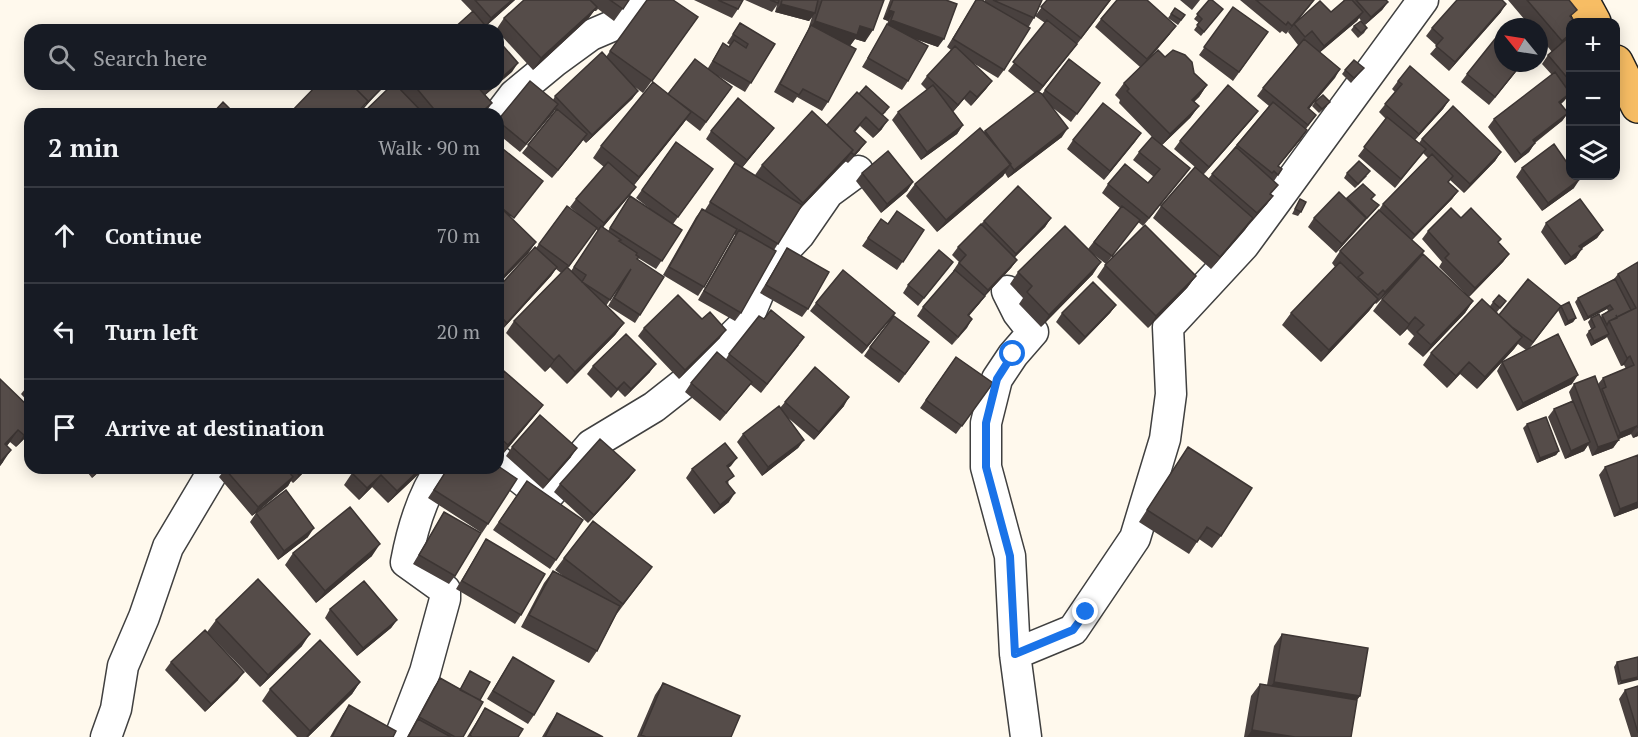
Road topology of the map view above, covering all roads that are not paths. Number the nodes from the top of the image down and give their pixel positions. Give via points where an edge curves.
1 (641, 0) edge
2 (1423, 0) edge
3 (1620, 70) edge
4 (1638, 106) edge
5 (504, 108) edge
6 (858, 171) dead end
7 (1006, 291) dead end
8 (504, 466) edge
9 (211, 474) edge
10 (437, 474) edge
11 (1015, 654) junction
12 (106, 737) edge
13 (400, 737) edge
14 (1026, 737) edge

1 - 5 street via 612,26 591,35 554,62
2 - 11 street via 1244,245 1168,327 1171,394 1165,440 1135,538 1073,630
3 - 4 main road
6 - 8 street via 828,193 780,255 746,324 687,381 654,407 591,445 550,493 540,494
7 - 11 street via 1033,332 997,379 986,423 986,467 1010,556
9 - 12 street via 168,547 123,666 116,710
10 - 13 street via 412,529 406,562 445,590 445,599 425,672
11 - 14 street

